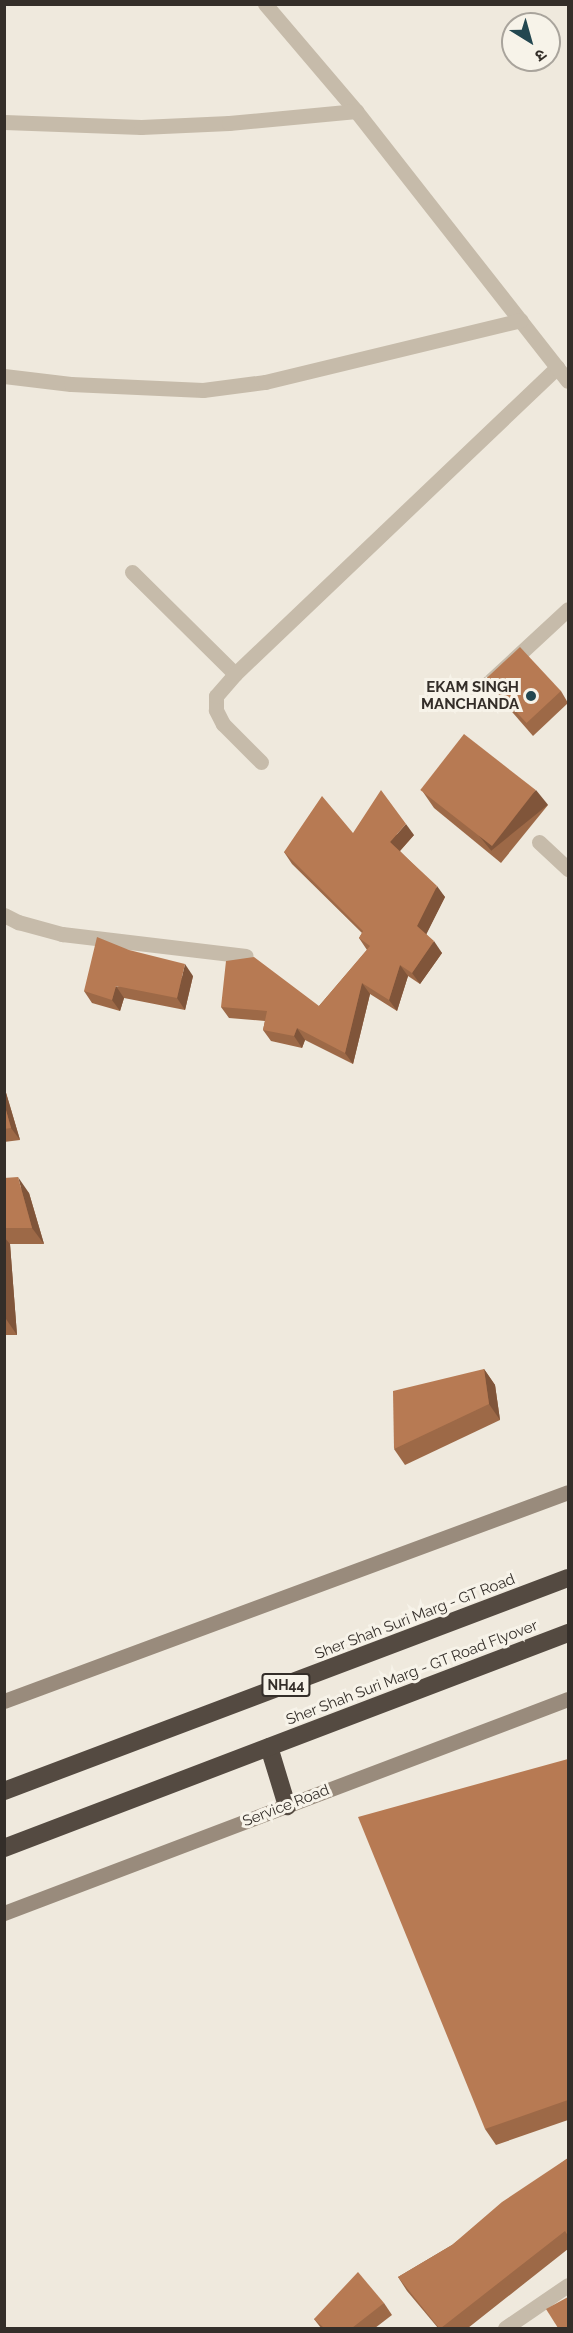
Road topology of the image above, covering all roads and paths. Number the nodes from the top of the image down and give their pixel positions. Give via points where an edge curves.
1 (265, 4) edge
2 (356, 111) junction
3 (4, 122) edge
4 (521, 320) junction
5 (557, 367) junction
6 (4, 376) edge
7 (568, 381) edge
8 (132, 572) dead end
9 (568, 609) edge
10 (235, 674) junction
11 (487, 684) edge
12 (261, 762) dead end
13 (539, 842) dead end
14 (568, 868) edge
15 (4, 915) edge
16 (246, 956) edge
17 (568, 1492) edge
18 (568, 1578) edge
19 (568, 1633) edge
20 (568, 1699) edge
21 (4, 1701) edge
22 (269, 1747) junction
23 (4, 1791) edge
24 (287, 1806) junction
25 (4, 1848) edge
26 (4, 1913) edge
27 (568, 2285) edge
28 (506, 2328) edge

1 - 2 street
2 - 3 street via 229,123 141,126
2 - 4 street
4 - 5 street
4 - 6 street via 265,382 203,390 71,384
5 - 7 street
5 - 10 street
8 - 10 street
9 - 11 street
10 - 12 street via 216,696 216,710 223,724
13 - 14 street
15 - 16 street via 62,934
17 - 21 street
18 - 23 highway, Sher Shah Suri Marg - GT Road / NH44
19 - 22 highway, Sher Shah Suri Marg - GT Road Flyover
20 - 24 street, Service Road
22 - 24 highway
22 - 25 highway
24 - 26 street, Service Road
27 - 28 street

